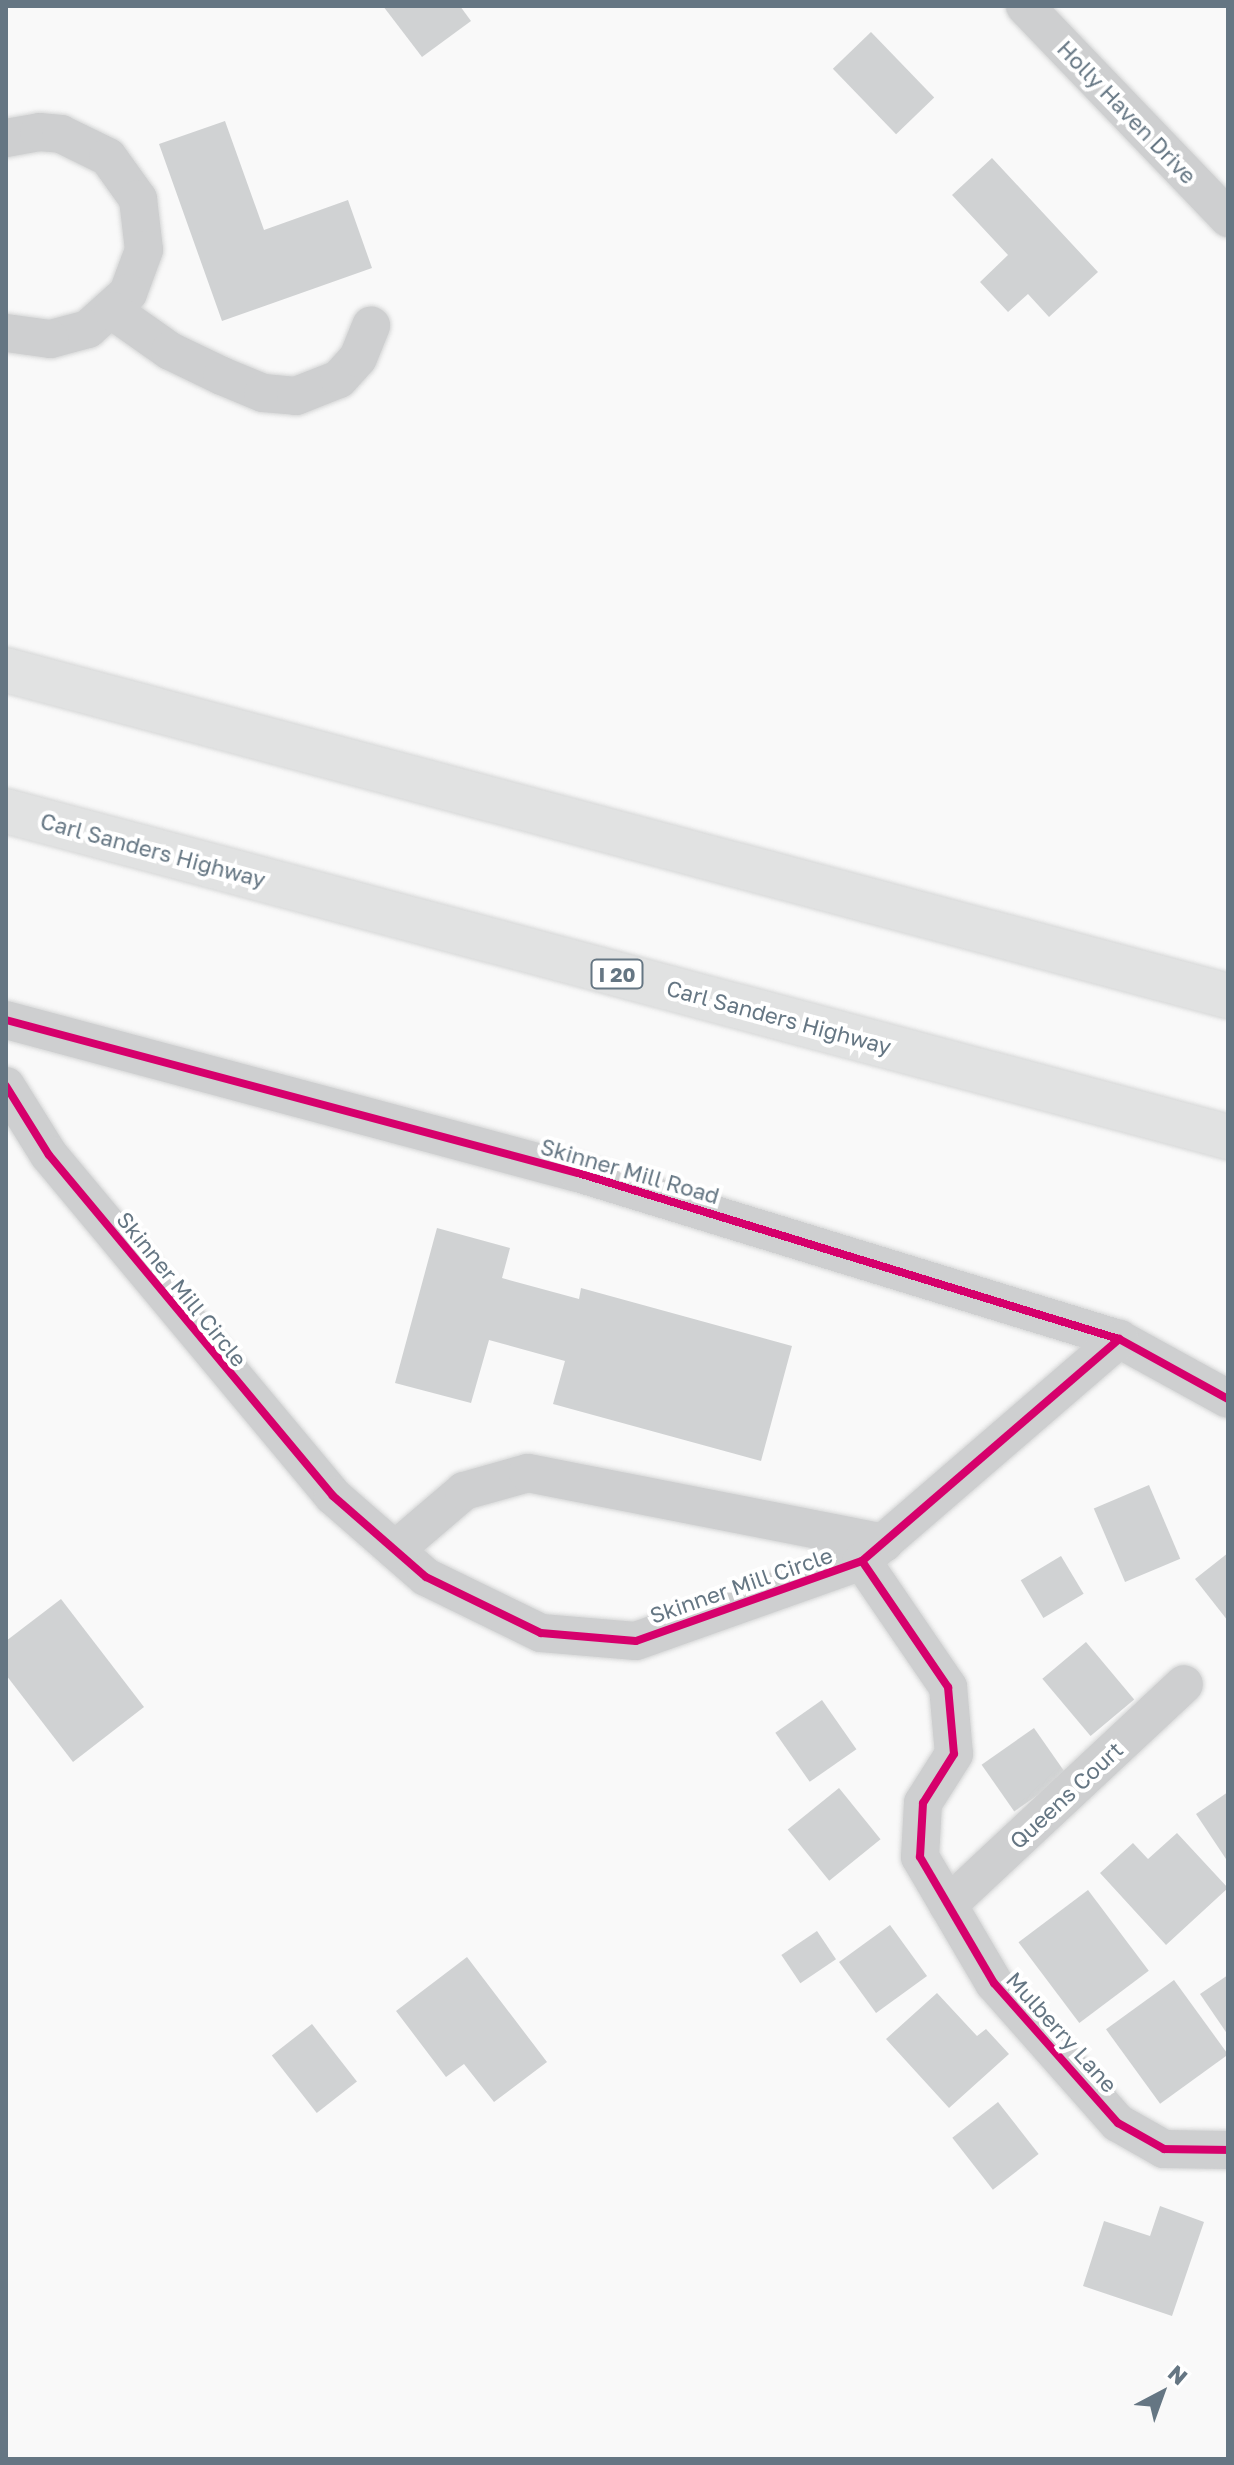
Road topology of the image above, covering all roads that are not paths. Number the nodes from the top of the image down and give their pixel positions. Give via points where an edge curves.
1 (1026, 6) edge
2 (6, 138) edge
3 (1228, 218) edge
4 (113, 311) junction
5 (371, 325) dead end
6 (6, 333) edge
7 (6, 670) edge
8 (6, 811) edge
9 (1228, 996) edge
10 (6, 1020) edge
11 (6, 1086) edge
12 (1228, 1137) edge
13 (1119, 1339) junction
14 (1228, 1399) edge
15 (395, 1550) junction
16 (873, 1552) junction
17 (1184, 1684) dead end
18 (948, 1905) junction
19 (1228, 2150) edge

1 - 3 street, Holly Haven Drive
2 - 4 street via 61,134 108,157 121,170 138,199 144,250 137,276
4 - 5 street via 170,351 222,376 263,393 296,396 339,379 358,358
4 - 6 street via 88,329 50,339
7 - 9 highway
8 - 12 highway, Carl Sanders Highway / I 20
10 - 13 street, Skinner Mill Road via 578,1173
11 - 15 street, Skinner Mill Circle via 49,1155 248,1398 333,1496
13 - 14 street, Skinner Mill Road
13 - 16 street, Skinner Mill Circle
15 - 16 street via 464,1491 528,1473
15 - 16 street, Skinner Mill Circle via 426,1577 541,1633 636,1641
16 - 18 street, Mulberry Lane via 948,1687 954,1754 923,1803 920,1857
17 - 18 street, Queens Court
18 - 19 street, Mulberry Lane via 994,1983 1118,2123 1164,2149

